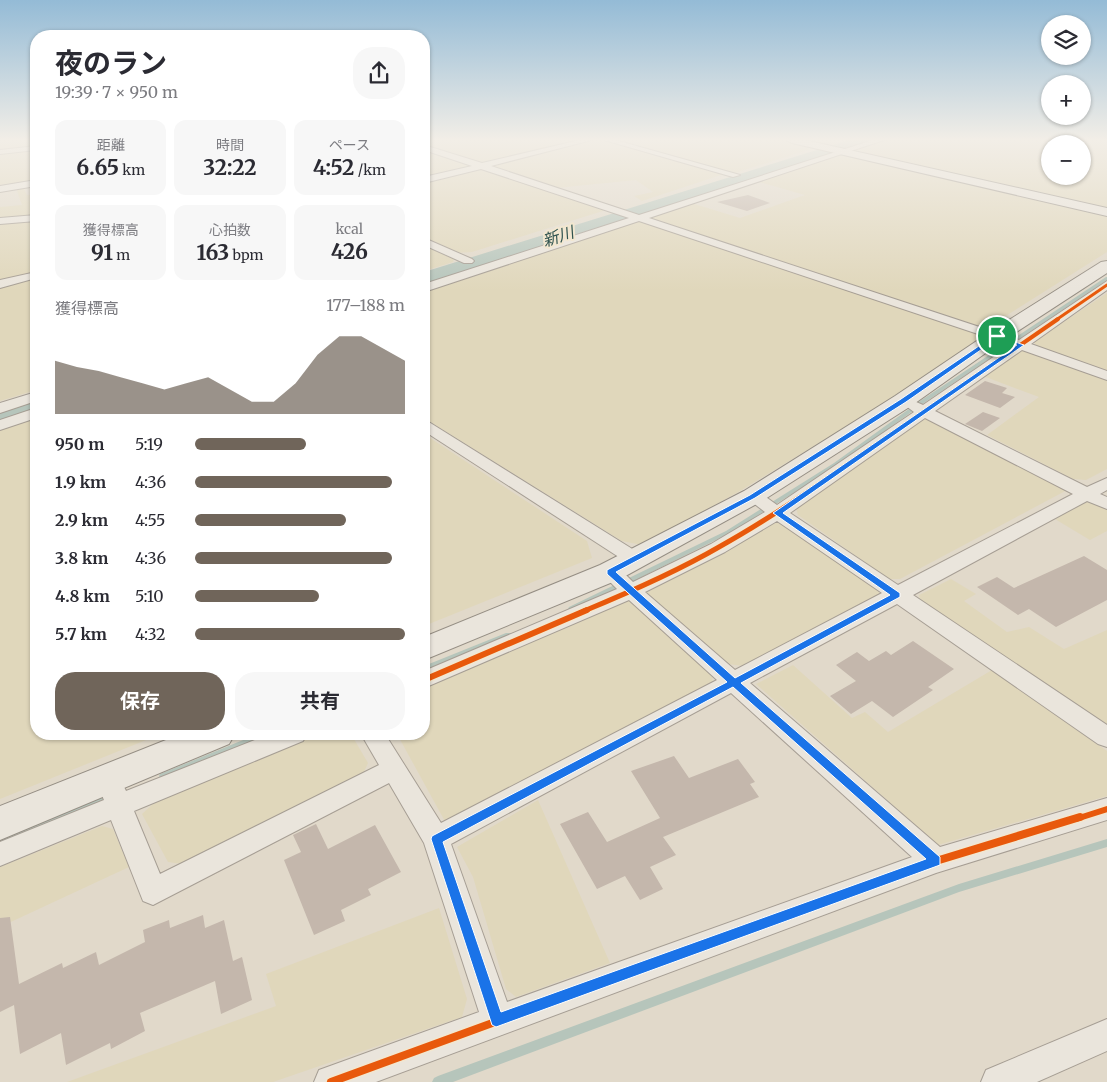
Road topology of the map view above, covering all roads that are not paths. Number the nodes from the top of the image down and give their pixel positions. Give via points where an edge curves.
1 (554, 190) edge
2 (710, 190) edge
3 (1013, 190) edge
4 (617, 212) junction
5 (1107, 212) edge
6 (636, 213) junction
7 (30, 218) edge
8 (598, 218) dead end
9 (0, 221) edge
10 (430, 243) edge
11 (473, 259) joint
12 (450, 266) dead end
13 (1107, 266) edge
14 (30, 276) edge
15 (1089, 278) junction
16 (0, 284) edge
17 (1107, 284) edge
18 (430, 286) edge
19 (997, 336) junction
20 (1021, 345) junction
21 (1107, 376) edge
22 (30, 398) edge
23 (913, 406) junction
24 (0, 408) edge
25 (30, 415) edge
26 (0, 425) edge
27 (430, 428) edge
28 (1107, 483) edge
29 (1086, 493) junction
30 (753, 496) junction
31 (1107, 504) edge
32 (777, 513) junction
33 (625, 574) junction
34 (897, 595) junction
35 (430, 647) edge
36 (430, 677) edge
37 (734, 682) junction
38 (1107, 737) edge
39 (206, 740) edge
40 (276, 740) edge
41 (377, 740) edge
42 (394, 769) junction
43 (113, 793) junction
44 (1107, 809) edge
45 (0, 823) edge
46 (436, 839) junction
47 (0, 854) edge
48 (936, 861) junction
49 (496, 1020) junction
50 (1107, 1035) edge
51 (330, 1082) edge
52 (998, 1082) edge

1 - 4 street
2 - 6 street
3 - 5 street
4 - 6 street
4 - 8 street
6 - 18 street
6 - 19 street
7 - 9 street
10 - 11 street
11 - 12 street
13 - 15 street
14 - 16 street
15 - 17 street
15 - 19 street
17 - 20 street
19 - 20 street
19 - 23 street
20 - 21 street
20 - 23 street
22 - 24 street
23 - 29 street
23 - 30 street
23 - 32 street
25 - 26 street
27 - 33 street
28 - 29 street
29 - 31 street
29 - 34 street
30 - 32 street
30 - 33 street
32 - 33 street via 718,548
32 - 34 street
33 - 35 street
33 - 36 street
33 - 37 street
34 - 37 street
34 - 38 street
37 - 46 street
37 - 48 street
39 - 43 street
40 - 43 street
41 - 42 street
42 - 43 street via 153,892
42 - 46 street
43 - 45 street
43 - 47 street
44 - 48 street
46 - 49 street
48 - 49 street
49 - 51 street
50 - 52 street

